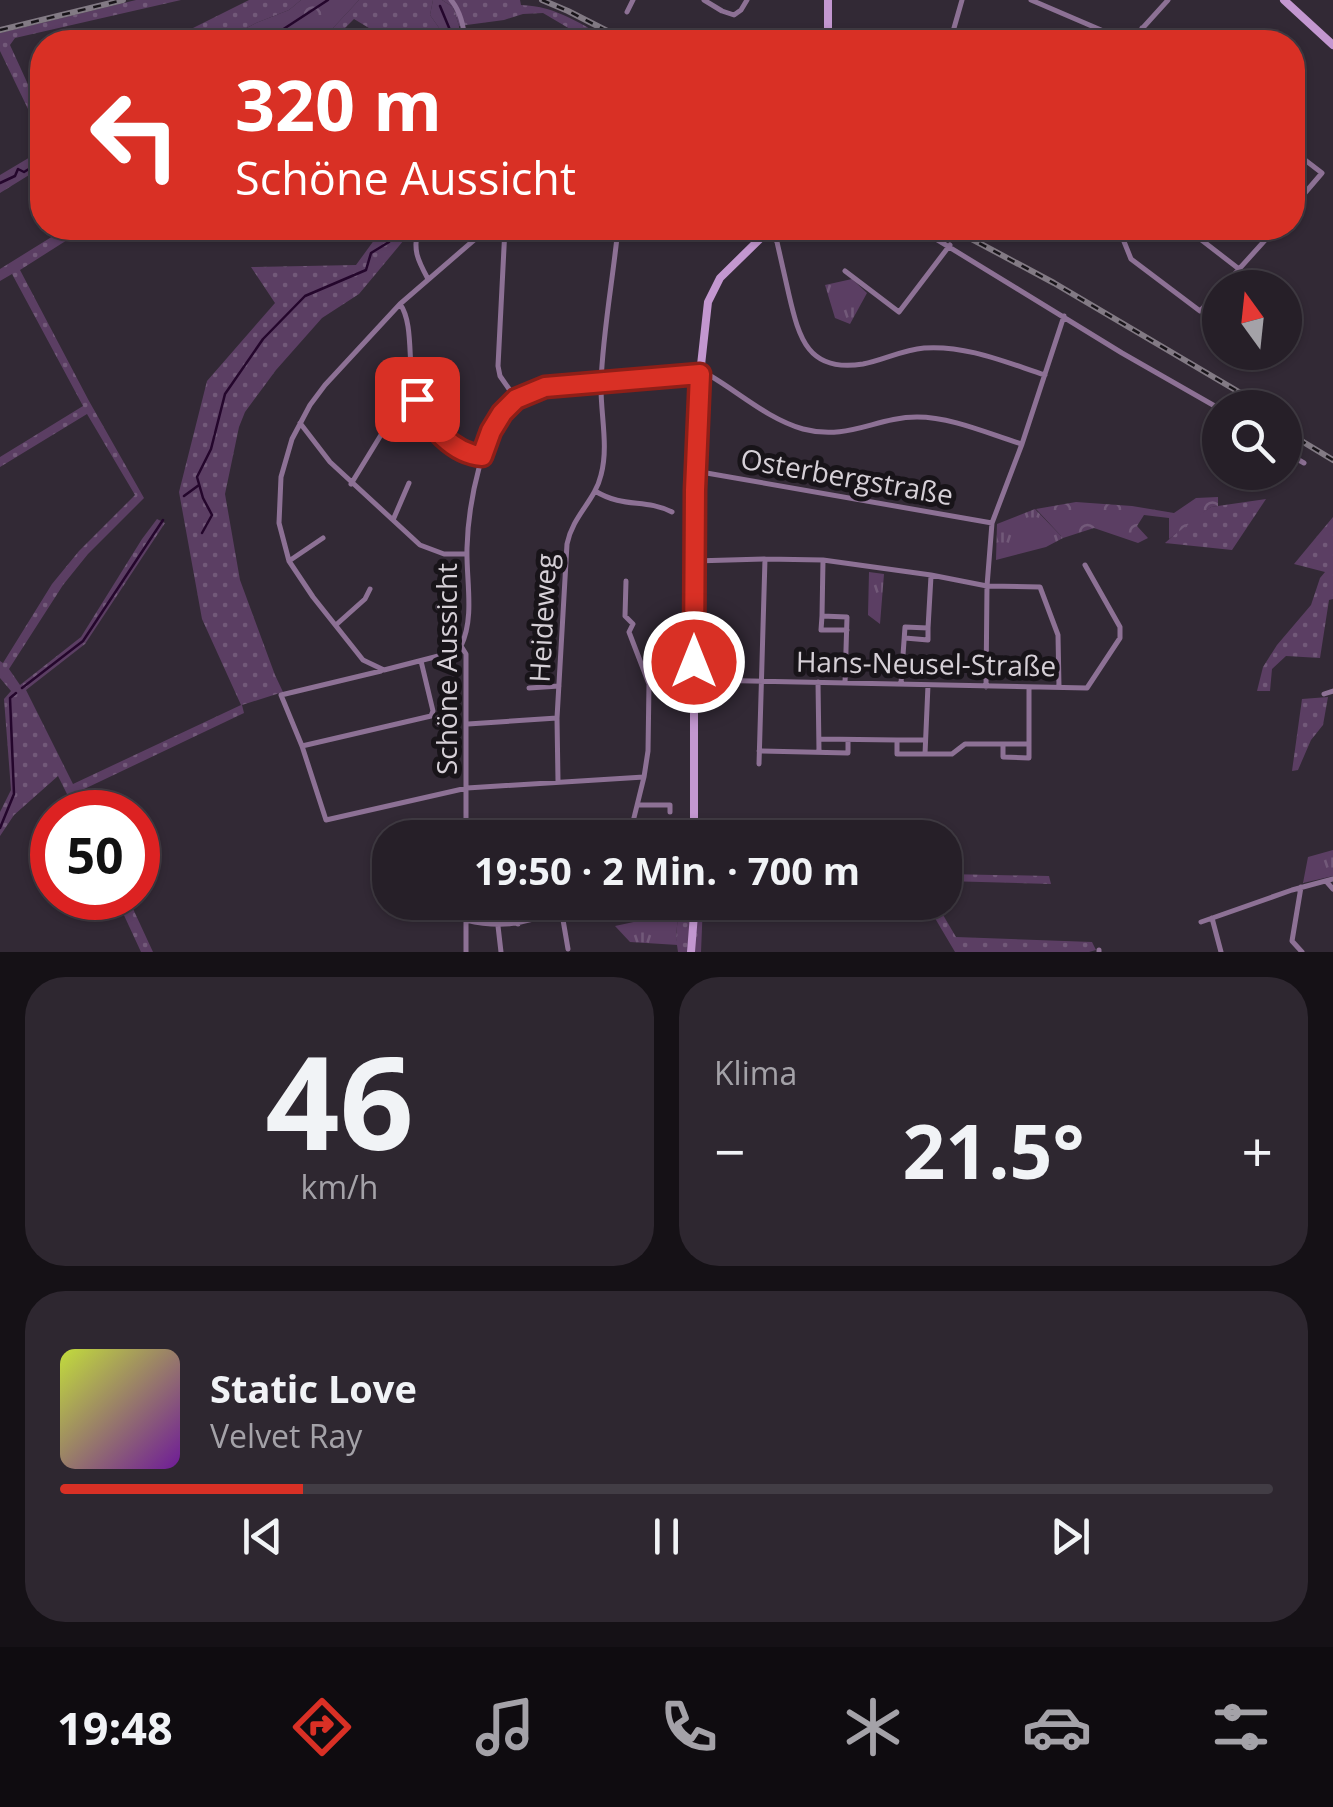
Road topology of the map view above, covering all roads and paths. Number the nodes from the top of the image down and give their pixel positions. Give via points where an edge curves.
1 (450, 0) edge
2 (633, 0) edge
3 (704, 0) edge
4 (747, 0) edge
5 (827, 0) edge
6 (962, 0) edge
7 (1031, 0) edge
8 (1168, 0) edge
9 (1284, 0) edge
10 (627, 12) dead end
11 (1142, 28) joint
12 (463, 30) edge
13 (828, 30) edge
14 (953, 30) edge
15 (1101, 30) edge
16 (1145, 30) edge
17 (1333, 45) edge
18 (1305, 160) edge
19 (1305, 193) edge
20 (416, 240) edge
21 (474, 240) edge
22 (505, 240) edge
23 (617, 240) edge
24 (758, 240) edge
25 (775, 240) edge
26 (941, 240) edge
27 (1124, 240) edge
28 (1202, 240) edge
29 (1265, 240) edge
30 (950, 245) junction
31 (1240, 269) joint
32 (845, 271) dead end
33 (428, 279) junction
34 (400, 304) junction
35 (1202, 308) edge
36 (1064, 316) junction
37 (700, 374) junction
38 (1045, 375) junction
39 (601, 382) junction
40 (516, 399) junction
41 (1202, 399) edge
42 (418, 403) junction
43 (300, 422) junction
44 (1022, 444) junction
45 (482, 456) junction
46 (696, 472) junction
47 (409, 483) dead end
48 (351, 484) junction
49 (595, 490) junction
50 (672, 512) dead end
51 (393, 520) junction
52 (992, 523) junction
53 (322, 538) dead end
54 (466, 554) junction
55 (765, 559) junction
56 (823, 560) junction
57 (289, 561) junction
58 (694, 561) junction
59 (1086, 565) dead end
60 (932, 575) junction
61 (626, 581) dead end
62 (987, 586) junction
63 (370, 589) dead end
64 (822, 616) junction
65 (337, 624) junction
66 (928, 628) junction
67 (847, 630) junction
68 (905, 638) junction
69 (462, 646) junction
70 (420, 662) junction
71 (384, 670) junction
72 (694, 670) junction
73 (684, 680) junction
74 (704, 680) junction
75 (760, 680) junction
76 (818, 682) junction
77 (845, 683) junction
78 (902, 683) junction
79 (649, 684) junction
80 (928, 684) junction
81 (559, 686) junction
82 (1029, 686) junction
83 (986, 687) junction
84 (1059, 687) junction
85 (530, 688) dead end
86 (693, 690) junction
87 (1333, 691) edge
88 (1324, 694) dead end
89 (557, 718) junction
90 (468, 724) junction
91 (820, 739) junction
92 (848, 740) junction
93 (897, 740) junction
94 (926, 740) junction
95 (1003, 744) junction
96 (1029, 744) junction
97 (302, 746) junction
98 (759, 752) junction
99 (819, 752) junction
100 (925, 754) junction
101 (759, 764) dead end
102 (644, 777) junction
103 (558, 781) junction
104 (467, 788) junction
105 (638, 805) junction
106 (670, 812) dead end
107 (466, 820) edge
108 (634, 820) edge
109 (694, 820) edge
110 (1329, 880) edge
111 (1301, 887) junction
112 (1333, 889) edge
113 (1212, 918) junction
114 (466, 920) joint
115 (518, 920) edge
116 (531, 920) edge
117 (565, 920) edge
118 (693, 920) edge
119 (1201, 922) dead end
120 (518, 924) junction
121 (498, 926) junction
122 (568, 949) dead end
123 (466, 952) edge
124 (501, 952) edge
125 (691, 952) edge
126 (1220, 952) edge
127 (1302, 952) edge

1 - 12 street
2 - 10 street
3 - 4 street via 734,14
5 - 13 main road
6 - 14 street
7 - 15 street
8 - 11 street
9 - 17 main road
11 - 16 street
18 - 19 street via 1322,174
20 - 33 street via 416,258
21 - 33 street
22 - 40 street via 498,366
23 - 39 street, Heideweg
24 - 37 main road via 714,288
25 - 38 street via 800,337 827,361 858,365 942,348
26 - 30 street
27 - 35 street via 1132,259
28 - 31 street
29 - 31 street
30 - 32 street via 899,312
30 - 36 street
33 - 34 street
34 - 42 street
34 - 43 street
36 - 38 street
36 - 41 street
37 - 39 street
37 - 44 street via 803,429 840,433 902,418 938,418
37 - 46 main road
38 - 44 street
39 - 40 street via 545,387
39 - 49 street, Heideweg via 604,452
40 - 45 street, Schöne Aussicht via 491,431
42 - 45 street via 448,442
42 - 48 street via 384,430
43 - 48 street
43 - 57 street via 281,478 278,522
44 - 52 street
45 - 54 street, Schöne Aussicht
46 - 52 street, Osterbergstraße
46 - 58 main road
47 - 51 street
48 - 51 street
49 - 50 street via 617,502
49 - 81 street, Heideweg via 566,544
51 - 54 street via 420,544
52 - 62 street
53 - 57 street
54 - 69 street, Schöne Aussicht via 469,630
55 - 56 street
55 - 58 street
55 - 75 street
56 - 60 street
56 - 64 street
57 - 65 street
58 - 72 main road
59 - 84 street, Hans-Neusel-Straße via 1120,638 1087,688
60 - 62 street
60 - 66 street
61 - 79 street via 625,616
62 - 83 street
62 - 84 street via 1040,588 1058,635
63 - 65 street
64 - 67 street via 847,618
64 - 67 street via 821,630
65 - 71 street via 363,660
66 - 68 street via 905,627
66 - 68 street via 928,640
67 - 77 street
68 - 78 street
69 - 70 street
69 - 90 street, Schöne Aussicht
70 - 71 street
70 - 97 street via 431,716
71 - 97 street via 281,696
72 - 73 main road
72 - 74 main road
73 - 79 street
73 - 86 main road
74 - 75 street, Hans-Neusel-Straße
74 - 86 main road
75 - 76 street, Hans-Neusel-Straße
75 - 98 street
76 - 77 street, Hans-Neusel-Straße
76 - 91 street
77 - 78 street, Hans-Neusel-Straße
78 - 80 street, Hans-Neusel-Straße
79 - 102 street
80 - 83 street, Hans-Neusel-Straße
80 - 94 street
81 - 85 street
81 - 89 street, Heideweg
82 - 83 street, Hans-Neusel-Straße
82 - 84 street, Hans-Neusel-Straße
82 - 96 street
86 - 109 main road
87 - 88 street
89 - 90 street
89 - 103 street, Heideweg
90 - 104 street, Schöne Aussicht
91 - 92 street
91 - 99 street
92 - 93 street
92 - 99 street via 848,753
93 - 94 street
93 - 100 street via 897,754
94 - 100 street
95 - 96 street
95 - 96 street via 1003,757 1029,758
95 - 100 street
97 - 104 street via 330,821
98 - 99 street
98 - 101 street
102 - 103 street
102 - 105 street
103 - 104 street
104 - 107 street, Schöne Aussicht
105 - 106 street via 670,804
105 - 108 street
110 - 111 street
110 - 112 street
111 - 113 street
111 - 127 street via 1292,941
113 - 119 street
113 - 126 street
114 - 121 street
114 - 123 street
115 - 120 street
116 - 120 street
117 - 122 street
118 - 125 main road
120 - 121 street
121 - 124 street

